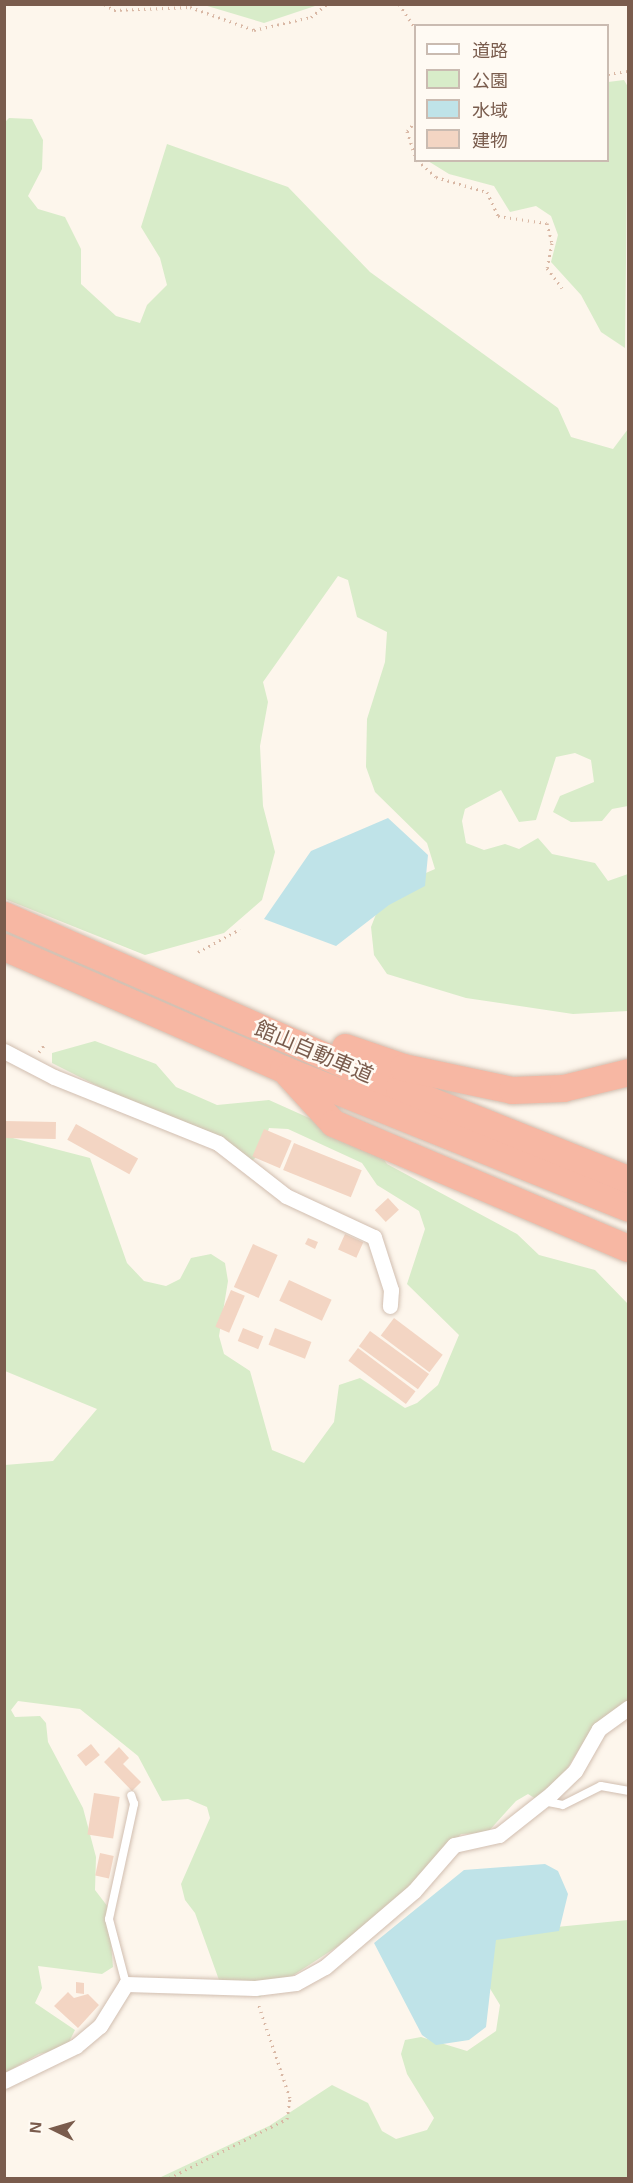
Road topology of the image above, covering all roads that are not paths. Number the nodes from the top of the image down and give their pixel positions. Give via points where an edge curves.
1 (4, 915) edge
2 (4, 947) edge
3 (126, 970) junction
4 (4, 1051) edge
5 (283, 1069) junction
6 (628, 1072) edge
7 (628, 1179) edge
8 (628, 1208) edge
9 (628, 1248) edge
10 (390, 1306) dead end
11 (628, 1708) edge
12 (628, 1791) edge
13 (131, 1795) dead end
14 (543, 1801) junction
15 (126, 1984) junction
16 (4, 2081) edge

1 - 3 highway, 館山自動車道
2 - 5 highway, 館山自動車道
3 - 6 highway via 403,1067 468,1082 534,1090
3 - 7 highway, 館山自動車道 via 399,1088
4 - 10 street via 54,1077 219,1143 286,1196 374,1237 391,1290
5 - 8 highway, 館山自動車道
5 - 9 highway via 333,1123
11 - 14 street via 599,1729 575,1771
12 - 14 lane via 601,1786 563,1806
13 - 15 lane via 134,1804 109,1919
14 - 15 street via 499,1836 454,1845 414,1891 325,1967 296,1983 255,1988
15 - 16 street via 100,2026 76,2046

